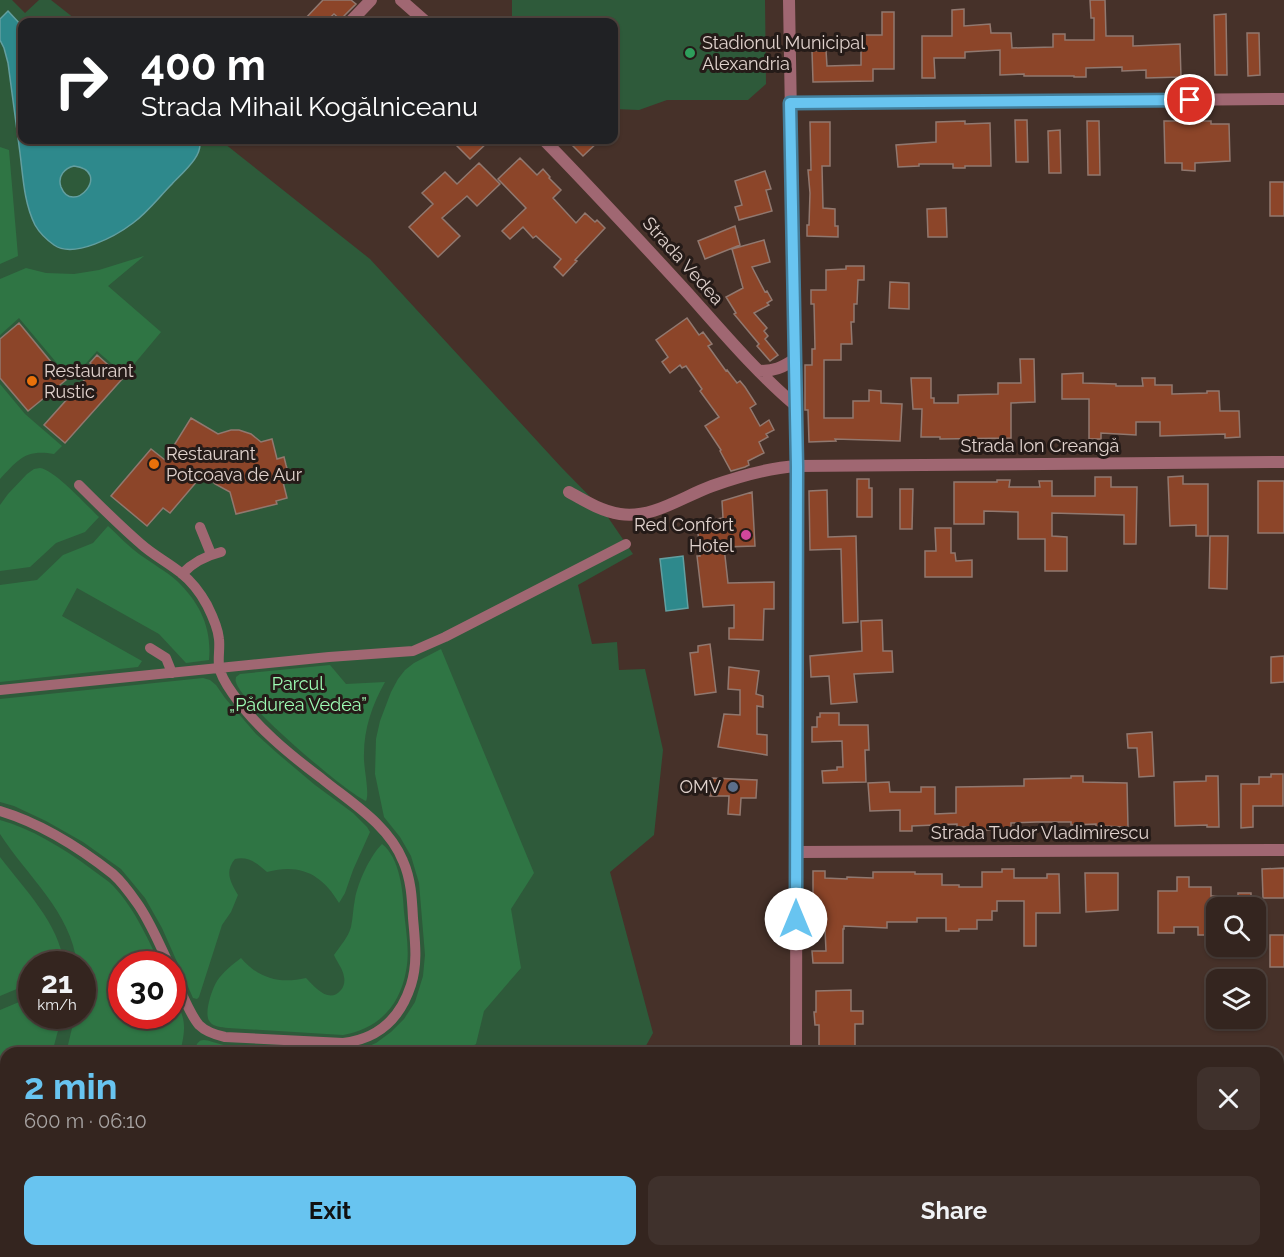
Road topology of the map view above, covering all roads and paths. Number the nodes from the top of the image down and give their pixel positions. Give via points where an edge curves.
1 (371, 0) edge
2 (401, 0) edge
3 (789, 0) edge
4 (354, 18) edge
5 (421, 18) edge
6 (1284, 99) edge
7 (790, 103) junction
8 (548, 144) edge
9 (795, 359) junction
10 (759, 371) junction
11 (795, 405) junction
12 (1284, 462) edge
13 (797, 466) junction
14 (78, 485) dead end
15 (569, 492) dead end
16 (200, 527) dead end
17 (626, 544) dead end
18 (182, 574) junction
19 (150, 648) dead end
20 (219, 668) junction
21 (172, 673) junction
22 (0, 690) edge
23 (0, 811) edge
24 (1284, 850) edge
25 (797, 852) junction
26 (163, 951) edge
27 (186, 1002) edge
28 (796, 1047) edge

1 - 4 street
2 - 5 street
3 - 7 street
6 - 7 street
7 - 9 street
8 - 10 street, Strada Vedea
9 - 10 street via 773,371
9 - 11 street
10 - 11 street, Strada Vedea
11 - 13 street
12 - 13 street, Strada Ion Creangă
13 - 15 street, Strada Ion Creangă via 742,475 640,514 603,510
13 - 25 street
14 - 18 street via 143,546
16 - 18 street via 216,553 190,565
17 - 20 street via 413,651
18 - 20 street via 201,596 214,620 219,638
19 - 21 street via 166,658
20 - 21 street
20 - 27 street via 232,693 260,726 358,807 393,843 411,885 415,973 407,997 385,1026 372,1036 343,1043 216,1035 199,1025
21 - 22 street
23 - 26 street via 42,828 115,876 138,903
24 - 25 street, Strada Tudor Vladimirescu
25 - 28 street

